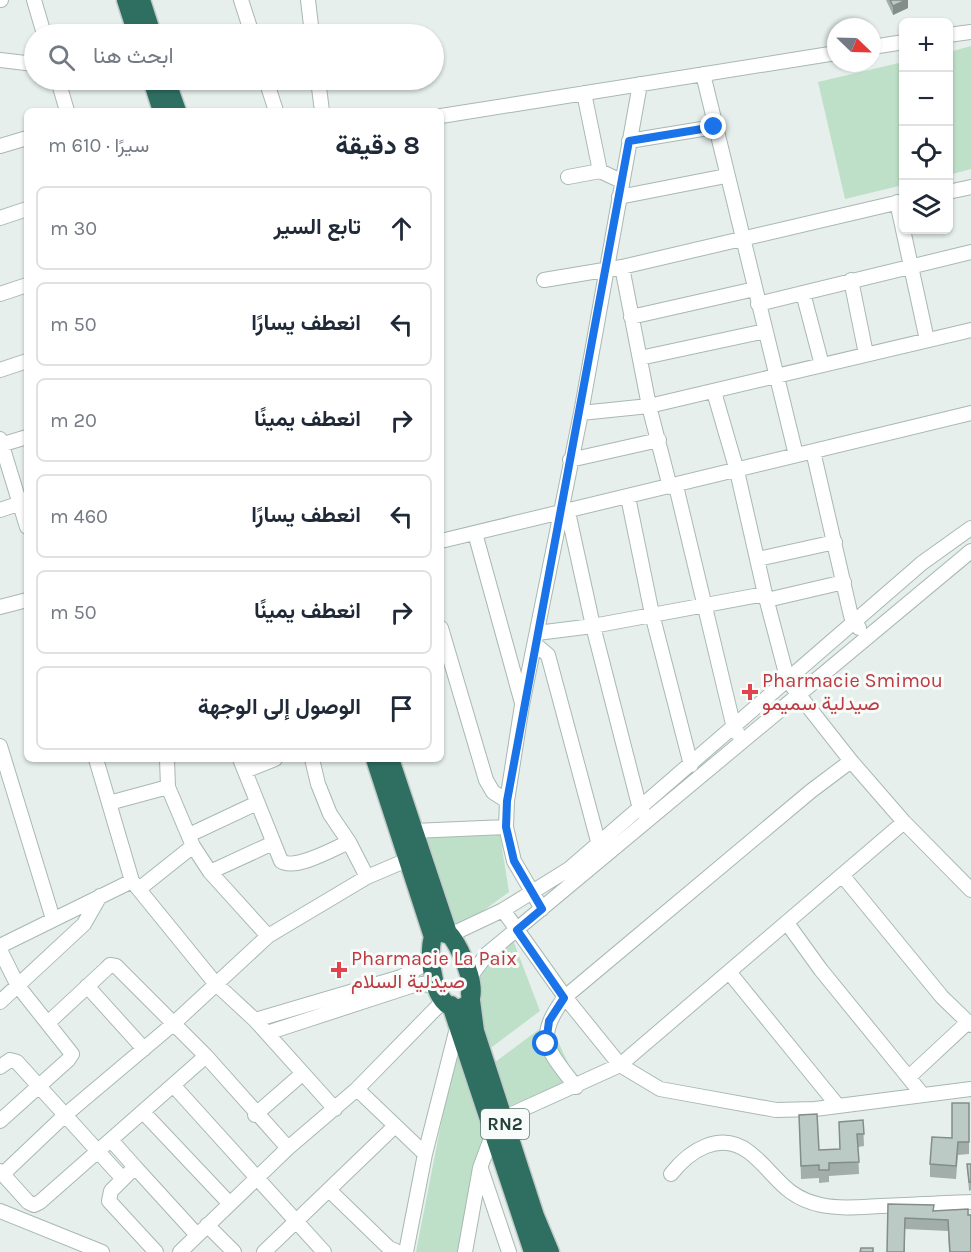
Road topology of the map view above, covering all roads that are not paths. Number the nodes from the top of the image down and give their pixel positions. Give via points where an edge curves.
1 (34, 0) edge
2 (126, 0) edge
3 (141, 0) edge
4 (241, 0) edge
5 (308, 0) edge
6 (41, 24) edge
7 (134, 24) edge
8 (149, 24) edge
9 (249, 24) edge
10 (311, 24) edge
11 (971, 32) edge
12 (953, 34) edge
13 (899, 43) edge
14 (881, 46) edge
15 (827, 54) edge
16 (0, 60) edge
17 (24, 63) edge
18 (703, 74) junction
19 (640, 84) junction
20 (61, 90) edge
21 (155, 90) edge
22 (170, 90) edge
23 (269, 90) edge
24 (319, 90) edge
25 (584, 93) junction
26 (66, 108) edge
27 (161, 108) edge
28 (176, 108) edge
29 (275, 108) edge
30 (322, 108) edge
31 (444, 116) edge
32 (714, 127) junction
33 (24, 139) edge
34 (629, 141) junction
35 (0, 146) edge
36 (600, 171) junction
37 (726, 176) junction
38 (568, 177) dead end
39 (621, 180) junction
40 (971, 187) edge
41 (953, 191) edge
42 (619, 197) junction
43 (899, 202) edge
44 (24, 210) edge
45 (0, 218) edge
46 (906, 234) edge
47 (741, 238) junction
48 (971, 252) edge
49 (911, 266) junction
50 (622, 267) junction
51 (606, 268) junction
52 (544, 280) dead end
53 (851, 280) junction
54 (24, 286) edge
55 (755, 289) junction
56 (803, 292) junction
57 (0, 294) edge
58 (758, 304) junction
59 (631, 317) junction
60 (971, 330) edge
61 (765, 331) junction
62 (927, 340) junction
63 (866, 354) junction
64 (640, 358) junction
65 (24, 362) edge
66 (822, 365) junction
67 (0, 370) edge
68 (775, 376) junction
69 (714, 392) junction
70 (649, 406) junction
71 (581, 413) junction
72 (971, 413) edge
73 (24, 438) edge
74 (659, 440) junction
75 (1, 443) edge
76 (813, 451) junction
77 (796, 455) junction
78 (570, 460) junction
79 (737, 471) junction
80 (673, 487) junction
81 (628, 497) junction
82 (23, 502) edge
83 (0, 510) edge
84 (564, 513) junction
85 (971, 528) edge
86 (475, 533) junction
87 (444, 540) edge
88 (835, 542) junction
89 (971, 551) edge
90 (758, 559) junction
91 (844, 582) junction
92 (766, 597) junction
93 (24, 601) edge
94 (702, 604) junction
95 (0, 607) edge
96 (652, 614) junction
97 (855, 623) junction
98 (593, 626) junction
99 (865, 637) junction
100 (444, 638) edge
101 (536, 639) junction
102 (788, 681) junction
103 (797, 693) junction
104 (522, 705) junction
105 (734, 728) junction
106 (742, 740) junction
107 (0, 746) edge
108 (851, 761) junction
109 (97, 762) edge
110 (167, 762) edge
111 (259, 762) edge
112 (313, 762) edge
113 (376, 762) edge
114 (391, 762) edge
115 (243, 765) edge
116 (691, 765) junction
117 (168, 787) junction
118 (507, 801) junction
119 (109, 803) junction
120 (256, 803) junction
121 (644, 815) junction
122 (904, 822) junction
123 (506, 827) junction
124 (413, 831) junction
125 (191, 841) junction
126 (349, 842) junction
127 (273, 843) junction
128 (599, 845) junction
129 (406, 860) junction
130 (210, 872) junction
131 (843, 875) junction
132 (367, 877) junction
133 (136, 885) junction
134 (971, 890) edge
135 (532, 893) junction
136 (100, 896) junction
137 (542, 909) junction
138 (503, 910) junction
139 (53, 919) junction
140 (787, 923) junction
141 (517, 930) junction
142 (443, 935) junction
143 (268, 936) junction
144 (0, 948) edge
145 (429, 962) junction
146 (729, 972) junction
147 (214, 983) junction
148 (470, 985) junction
149 (18, 986) junction
150 (87, 986) junction
151 (444, 997) junction
152 (564, 998) junction
153 (0, 1002) edge
154 (255, 1020) junction
155 (49, 1022) junction
156 (459, 1022) junction
157 (969, 1024) edge
158 (172, 1025) junction
159 (267, 1033) junction
160 (144, 1049) junction
161 (206, 1056) junction
162 (621, 1065) junction
163 (0, 1067) edge
164 (302, 1074) junction
165 (910, 1076) junction
166 (172, 1085) junction
167 (38, 1086) junction
168 (576, 1087) junction
169 (357, 1089) junction
170 (971, 1089) edge
171 (922, 1094) junction
172 (838, 1106) junction
173 (335, 1108) junction
174 (142, 1112) junction
175 (255, 1115) junction
176 (64, 1116) junction
177 (0, 1121) edge
178 (498, 1125) junction
179 (395, 1126) junction
180 (111, 1140) junction
181 (288, 1148) junction
182 (97, 1151) junction
183 (425, 1154) junction
184 (135, 1167) junction
185 (480, 1167) junction
186 (671, 1174) dead end
187 (3, 1179) edge
188 (123, 1179) junction
189 (257, 1179) junction
190 (329, 1190) junction
191 (971, 1202) edge
192 (230, 1204) junction
193 (0, 1211) edge
194 (296, 1221) junction
195 (202, 1230) junction
196 (102, 1252) edge
197 (156, 1252) edge
198 (180, 1252) edge
199 (234, 1252) edge
200 (264, 1252) edge
201 (324, 1252) edge
202 (398, 1252) edge
203 (406, 1252) edge
204 (465, 1252) edge
205 (509, 1252) edge
206 (533, 1252) edge
207 (550, 1252) edge

1 - 6 street
2 - 7 highway
3 - 8 highway
4 - 9 street
5 - 10 street
11 - 12 street
13 - 14 street
15 - 18 street
16 - 17 street
18 - 19 street
18 - 32 street
19 - 25 street
19 - 34 street
20 - 26 street
21 - 27 highway
22 - 28 highway
23 - 29 street
24 - 30 street
25 - 31 street
25 - 36 street
32 - 34 street
32 - 37 street
33 - 35 street
34 - 39 street
36 - 38 street
36 - 39 street
37 - 42 street
37 - 47 street
39 - 42 street
40 - 41 street
42 - 51 street
43 - 47 street
44 - 45 street
46 - 49 street
47 - 50 street
47 - 55 street
48 - 49 street
49 - 53 street
49 - 62 street
50 - 51 street
50 - 59 street
51 - 52 street
51 - 71 street
53 - 56 street
53 - 63 street
54 - 57 street
55 - 58 street
55 - 59 street
56 - 58 street
56 - 66 street
58 - 61 street
59 - 64 street
60 - 62 street
61 - 64 street
61 - 68 street
62 - 63 street
63 - 66 street
64 - 70 street
65 - 67 street
66 - 68 street
68 - 69 street
68 - 77 street
69 - 70 street
69 - 79 street
70 - 71 street
70 - 74 street
71 - 78 street
72 - 76 street
73 - 75 street
74 - 78 street
74 - 80 street
75 - 82 street
76 - 77 street
76 - 88 street
77 - 79 street
78 - 84 street
79 - 80 street
79 - 90 street
80 - 81 street
80 - 94 street
81 - 84 street
81 - 96 street
82 - 83 street
84 - 86 street
84 - 98 street
84 - 101 street
85 - 97 street via 937,551
86 - 87 street
86 - 104 street
88 - 90 street
88 - 91 street
89 - 99 street
90 - 92 street
91 - 92 street
91 - 97 street
92 - 94 street
92 - 102 street
93 - 95 street
94 - 96 street
94 - 105 street
96 - 98 street
96 - 116 street
97 - 99 street
97 - 102 street
98 - 101 street
98 - 121 street
99 - 103 street
100 - 118 street via 486,780 493,792
101 - 104 street
101 - 128 street via 548,655
102 - 103 street
102 - 105 street
103 - 106 street
103 - 108 street
104 - 118 street
105 - 106 street
105 - 116 street
106 - 121 street
107 - 139 street
108 - 122 street
108 - 152 street
109 - 119 street
110 - 117 street
111 - 115 street
112 - 126 street via 330,814
113 - 129 highway, RN2
114 - 124 highway, RN2
115 - 120 street
116 - 121 street
117 - 119 street
117 - 125 street
118 - 123 street
119 - 133 street
120 - 125 street
120 - 127 street
121 - 128 street
121 - 137 street
122 - 131 street
122 - 134 street
123 - 124 street
123 - 135 street via 514,861
124 - 142 highway, RN2
125 - 130 street
125 - 133 street
126 - 127 street via 290,866 281,861
126 - 132 street
127 - 130 street
128 - 135 street
129 - 132 street
129 - 142 highway, RN2
130 - 143 street
131 - 140 street
131 - 157 street via 942,997
132 - 143 street
133 - 136 street
133 - 147 street
135 - 137 street
135 - 138 street
136 - 139 street
136 - 149 street via 84,924
137 - 141 street
138 - 141 street
138 - 142 street
139 - 144 street
140 - 146 street
140 - 165 street
141 - 148 street via 482,959
141 - 152 street
142 - 145 highway, RN2
142 - 148 highway, RN2 via 465,957
143 - 147 street
144 - 149 street
145 - 151 highway, RN2
145 - 154 street via 401,977
146 - 162 street
146 - 172 street
147 - 154 street
147 - 158 street
148 - 151 highway via 466,1005 461,1008
148 - 178 highway, RN2 via 475,1031
149 - 153 street
149 - 155 street
150 - 155 street
150 - 158 street via 110,965 116,966
150 - 160 street
151 - 156 highway, RN2
151 - 159 street via 423,984 411,986
151 - 169 street
152 - 162 street
152 - 168 street via 549,1021 545,1036 550,1051
154 - 159 street
155 - 167 street via 72,1054
156 - 178 highway, RN2
156 - 183 street
157 - 165 street
158 - 160 street
158 - 161 street
159 - 164 street
160 - 176 street
161 - 166 street
161 - 175 street
162 - 168 street
162 - 172 street via 645,1083 673,1092 776,1110
163 - 167 street via 15,1061
164 - 173 street
164 - 175 street
165 - 171 street
166 - 174 street
166 - 189 street
167 - 176 street
167 - 177 street
168 - 178 street
169 - 173 street
169 - 179 street
170 - 171 street
171 - 172 street
173 - 181 street
174 - 180 street
174 - 192 street
175 - 181 street
176 - 182 street
176 - 187 street
178 - 185 street
178 - 206 highway, RN2
178 - 207 highway, RN2
179 - 183 street
179 - 190 street
180 - 182 street
180 - 184 street
181 - 189 street
182 - 187 street via 34,1205
182 - 188 street
183 - 203 street
184 - 188 street
184 - 195 street
185 - 204 street
185 - 205 street
186 - 191 street via 696,1150 720,1142 749,1152 798,1198 824,1206
188 - 197 street via 111,1191 109,1201
189 - 192 street
189 - 194 street
190 - 194 street
190 - 202 street via 389,1248
192 - 195 street
193 - 196 street
194 - 200 street
194 - 201 street
195 - 198 street
195 - 199 street

